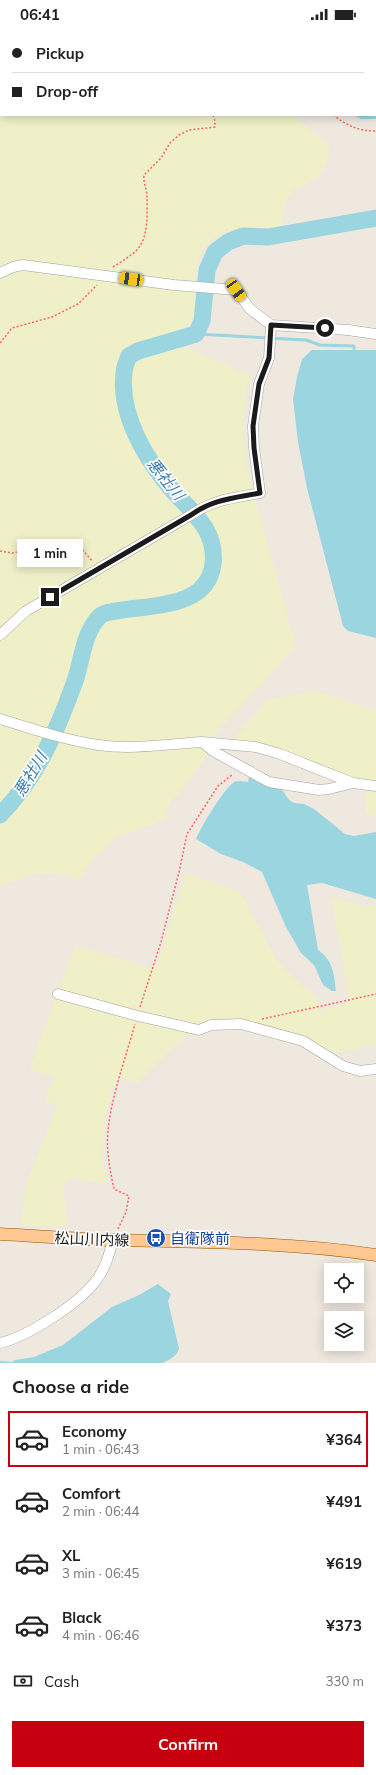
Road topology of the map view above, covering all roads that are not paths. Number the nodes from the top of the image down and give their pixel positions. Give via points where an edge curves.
1 (0, 273) edge
2 (271, 333) junction
3 (376, 334) edge
4 (0, 635) edge
5 (0, 719) edge
6 (202, 742) junction
7 (353, 783) junction
8 (376, 786) edge
9 (58, 994) dead end
10 (376, 1069) edge
11 (0, 1234) edge
12 (113, 1240) junction
13 (376, 1255) edge
14 (0, 1343) edge

1 - 2 street via 23,265 236,290
2 - 3 street via 348,330
2 - 4 street via 269,358 259,384 254,420 254,448 260,493 202,506 191,515 26,611
5 - 6 street via 98,745 134,747
6 - 7 street via 256,747
6 - 7 street via 244,770 268,782 319,790
7 - 8 street
9 - 10 street via 199,1030 211,1024 241,1024 303,1041 343,1066 360,1071
11 - 12 main road, 松山川内線
12 - 13 main road, 松山川内線 via 230,1243
12 - 14 street via 104,1268 95,1283 83,1294 27,1333

